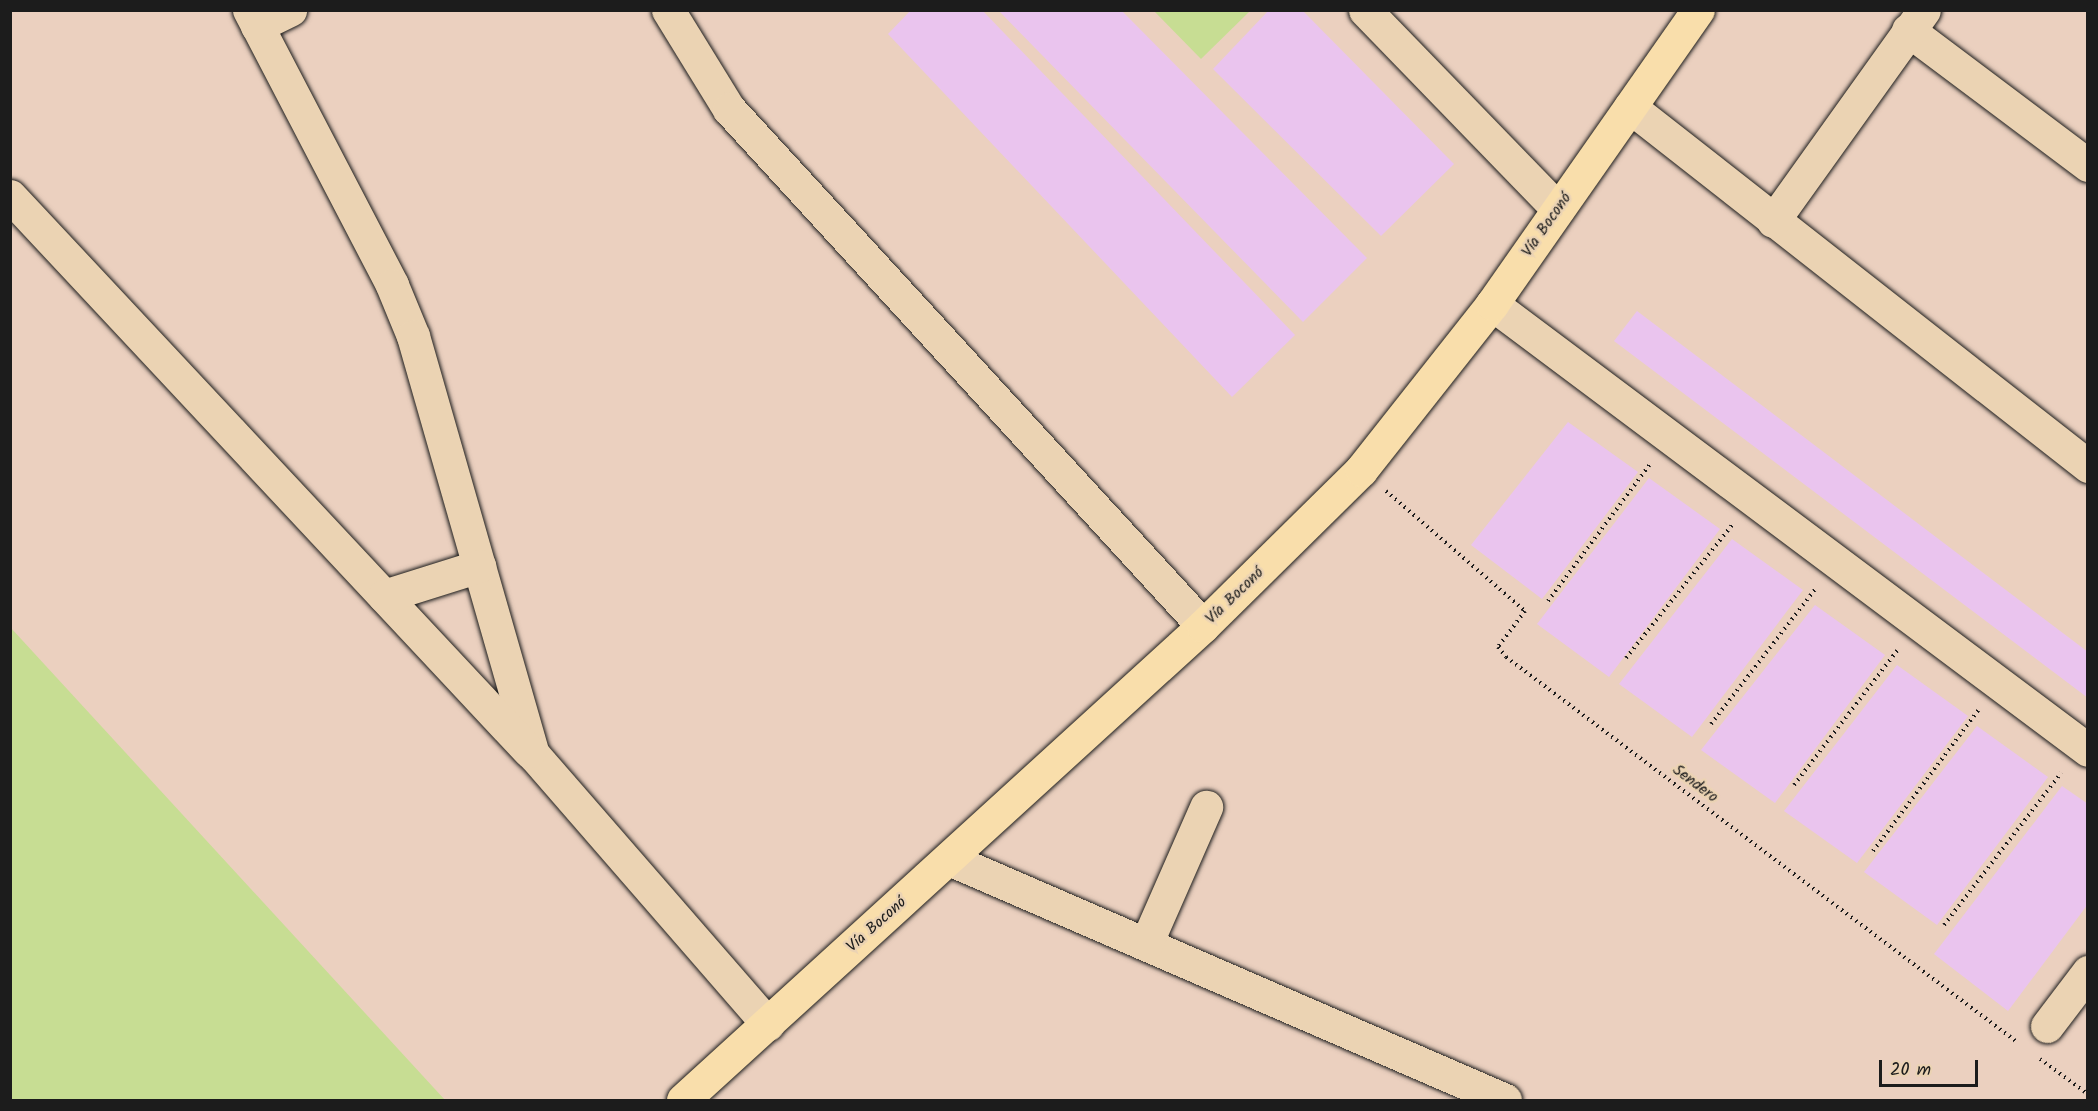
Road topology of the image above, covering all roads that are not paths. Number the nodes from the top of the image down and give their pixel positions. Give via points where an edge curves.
1 (290, 10) edge
2 (668, 10) edge
3 (1365, 10) edge
4 (1698, 10) edge
5 (253, 18) edge
6 (1916, 20) edge
7 (1630, 107) junction
8 (2088, 165) edge
9 (10, 196) edge
10 (1558, 209) junction
11 (1773, 221) junction
12 (1492, 304) junction
13 (2088, 466) edge
14 (479, 566) junction
15 (384, 596) junction
16 (1203, 626) junction
17 (2085, 748) edge
18 (533, 754) junction
19 (1206, 807) dead end
20 (949, 859) junction
21 (1146, 944) junction
22 (2088, 972) edge
23 (768, 1024) junction
24 (2033, 1040) road end
25 (683, 1101) edge
26 (1505, 1101) edge

1 - 5 street
2 - 16 street via 729,110
3 - 10 street
4 - 7 main road, Vía Boconó
5 - 14 street via 392,285 413,336
6 - 8 street
6 - 11 street
7 - 10 main road, Vía Boconó
7 - 11 street
9 - 15 street
10 - 12 main road, Vía Boconó
11 - 13 street
12 - 16 main road, Vía Boconó via 1361,470
12 - 17 street
14 - 15 street
14 - 18 street
15 - 18 street
16 - 20 main road, Vía Boconó
18 - 23 street
19 - 21 street
20 - 21 street
20 - 23 main road, Vía Boconó
21 - 26 street
22 - 24 street
23 - 25 main road, Vía Boconó

